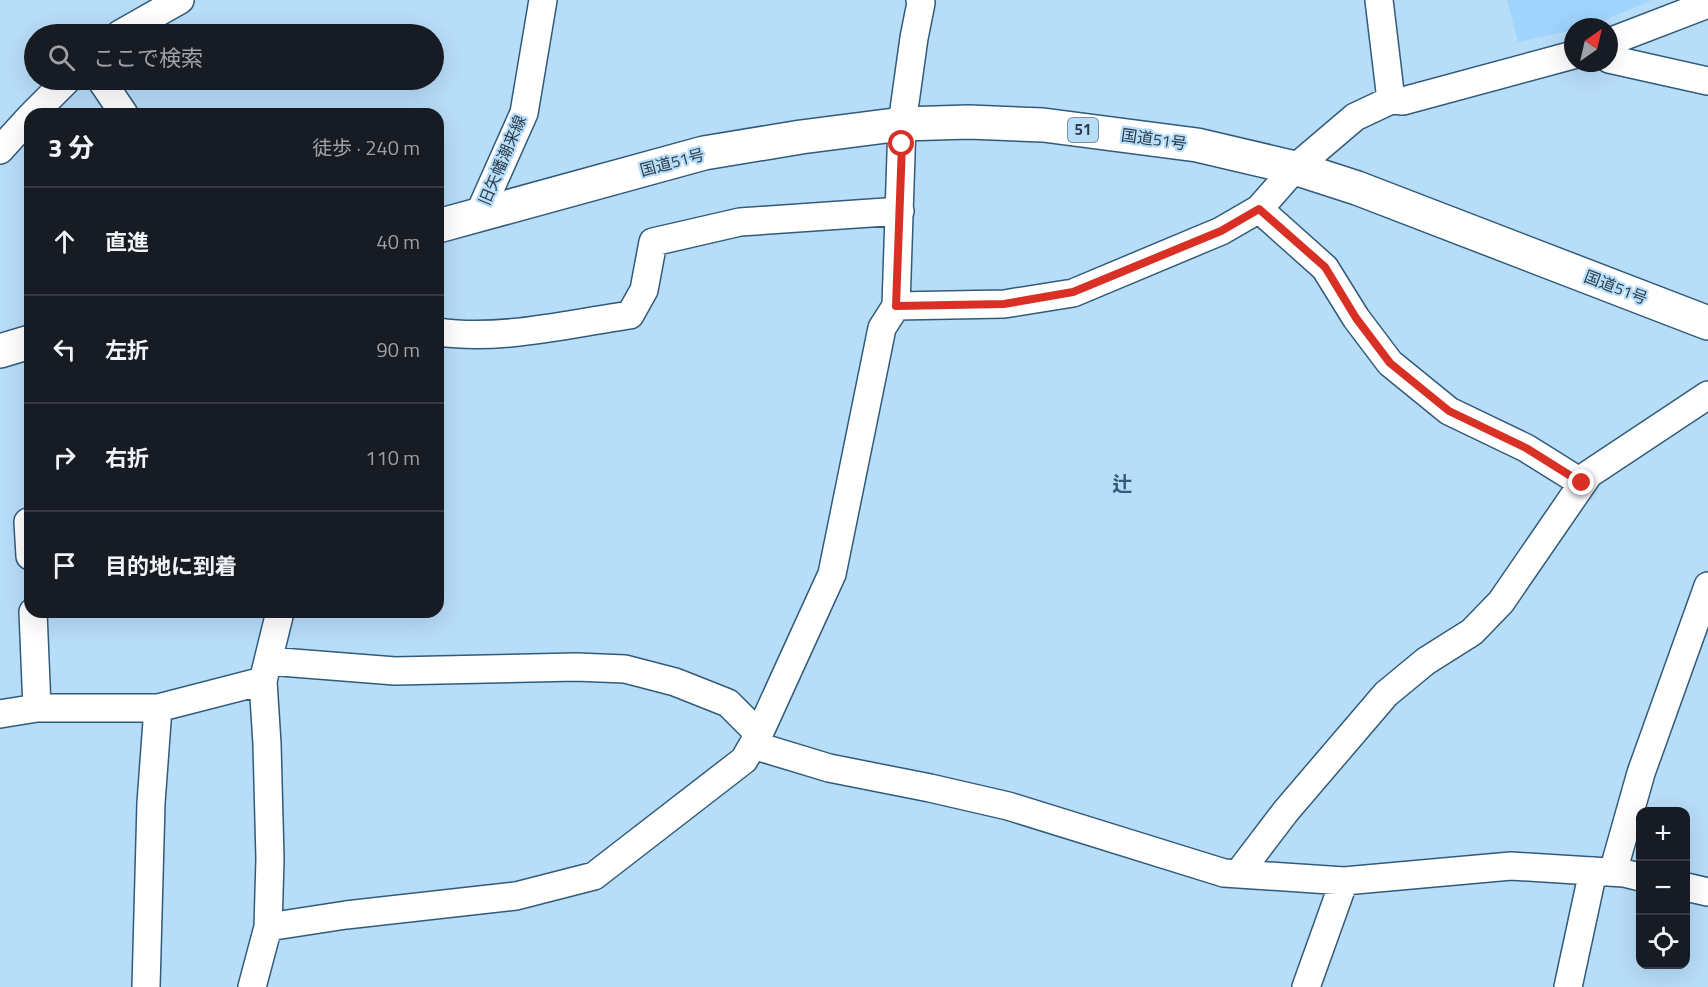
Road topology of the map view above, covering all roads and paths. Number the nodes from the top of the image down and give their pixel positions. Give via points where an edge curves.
1 (180, 0) edge
2 (543, 0) edge
3 (1379, 0) edge
4 (923, 1) edge
5 (1708, 4) edge
6 (138, 24) edge
7 (1618, 39) edge
8 (1564, 57) edge
9 (1618, 61) edge
10 (1708, 81) edge
11 (57, 90) edge
12 (108, 90) edge
13 (1391, 100) junction
14 (39, 108) edge
15 (120, 108) edge
16 (24, 124) edge
17 (902, 124) junction
18 (0, 150) edge
19 (1295, 168) junction
20 (1259, 209) junction
21 (900, 211) junction
22 (479, 214) junction
23 (444, 224) edge
24 (896, 306) junction
25 (1708, 323) edge
26 (444, 333) edge
27 (24, 344) edge
28 (0, 351) edge
29 (1708, 395) edge
30 (1582, 483) junction
31 (1708, 586) edge
32 (33, 618) edge
33 (279, 618) edge
34 (266, 671) junction
35 (37, 708) junction
36 (159, 708) junction
37 (0, 714) edge
38 (756, 739) junction
39 (1603, 872) junction
40 (1238, 874) junction
41 (1636, 876) edge
42 (1344, 881) junction
43 (1690, 888) edge
44 (1708, 892) edge
45 (268, 927) junction
46 (146, 987) edge
47 (252, 987) edge
48 (1306, 987) edge
49 (1568, 987) edge

1 - 6 street
2 - 22 street, 旧矢幡潮来線 via 524,113
3 - 13 street
4 - 17 street
5 - 7 street
8 - 13 street via 1403,101
9 - 10 street
11 - 14 street
12 - 15 street
13 - 19 street via 1355,117
16 - 18 street
17 - 19 highway, 国道51号 / 51 via 1043,125 1197,145
17 - 21 street
17 - 22 highway, 国道51号 / 51 via 704,153
19 - 20 street
19 - 25 highway, 国道51号 / 51 via 1368,192
20 - 24 street via 1221,231 1073,292 1004,304
20 - 30 street via 1325,267 1390,363 1449,411 1526,448
21 - 24 street
21 - 26 street via 740,222 653,242 644,290 630,315 525,331 467,336
22 - 23 highway, 国道51号 / 51
24 - 38 street via 882,327 831,574
27 - 28 highway
29 - 30 street via 1589,474
30 - 40 street via 1501,603 1472,632 1426,661 1386,694
31 - 39 street
32 - 35 street
33 - 34 street
34 - 36 street
34 - 38 street via 625,669 675,682 728,703
34 - 45 street
35 - 36 street
35 - 37 street
36 - 46 street via 151,803
38 - 40 street via 829,768 1008,806 1224,873
38 - 45 street via 744,760 594,876 516,896
39 - 41 street
39 - 42 street via 1511,866
39 - 49 street
40 - 42 street
42 - 48 street
43 - 44 street
45 - 47 street

